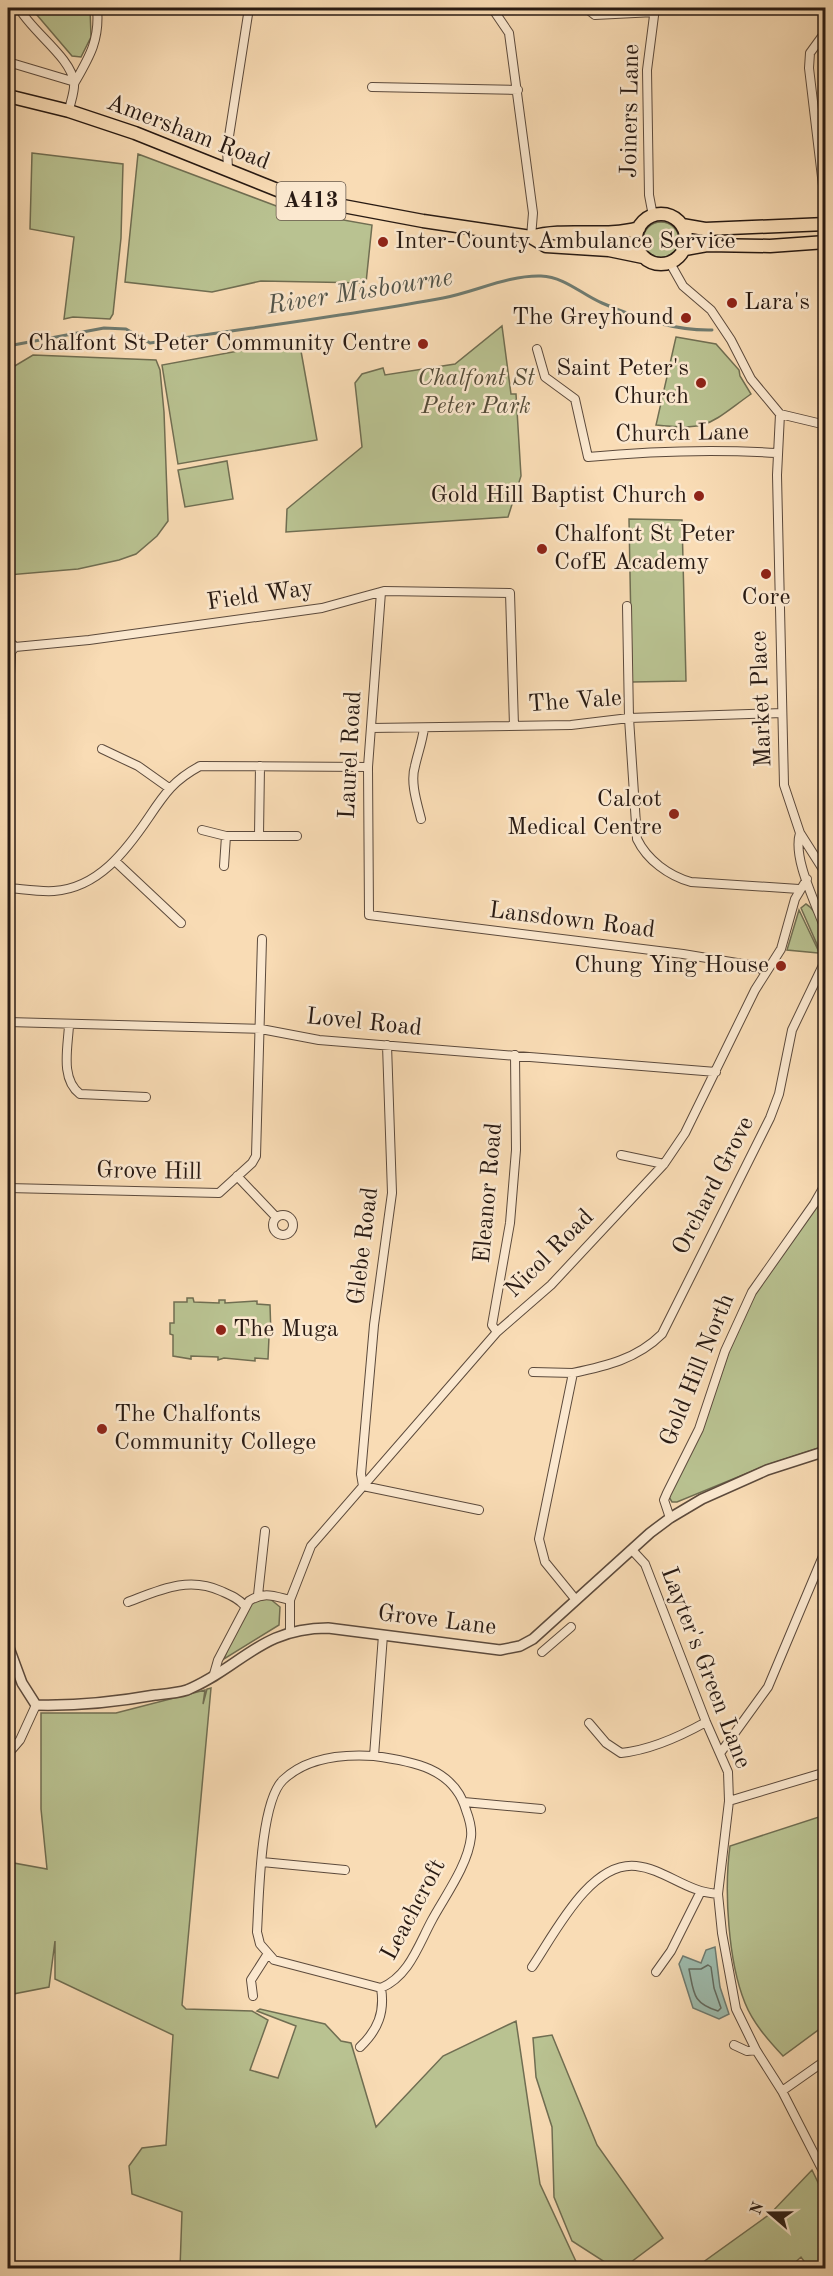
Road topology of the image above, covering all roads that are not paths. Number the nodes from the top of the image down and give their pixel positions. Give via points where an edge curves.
1 (18, 8) edge
2 (97, 8) edge
3 (249, 8) edge
4 (492, 8) edge
5 (586, 8) edge
6 (822, 8) edge
7 (655, 10) edge
8 (825, 12) edge
9 (825, 32) edge
10 (8, 62) edge
11 (75, 82) junction
12 (372, 87) dead end
13 (518, 90) junction
14 (8, 96) edge
15 (69, 111) junction
16 (228, 170) junction
17 (824, 194) dead end
18 (653, 216) junction
19 (825, 224) edge
20 (682, 225) junction
21 (639, 228) junction
22 (531, 237) junction
23 (825, 242) edge
24 (684, 249) junction
25 (644, 257) junction
26 (670, 263) junction
27 (537, 349) dead end
28 (780, 414) junction
29 (825, 425) edge
30 (777, 453) junction
31 (381, 591) junction
32 (627, 606) dead end
33 (8, 640) edge
34 (15, 647) junction
35 (782, 713) junction
36 (8, 717) edge
37 (629, 718) junction
38 (514, 726) junction
39 (371, 728) junction
40 (424, 728) junction
41 (102, 749) dead end
42 (260, 766) junction
43 (368, 767) junction
44 (169, 788) junction
45 (421, 819) dead end
46 (202, 830) dead end
47 (800, 833) junction
48 (259, 835) junction
49 (226, 836) junction
50 (297, 836) dead end
51 (115, 861) junction
52 (224, 866) dead end
53 (825, 873) edge
54 (807, 879) junction
55 (8, 888) edge
56 (799, 889) junction
57 (815, 900) junction
58 (825, 901) edge
59 (374, 918) joint
60 (181, 923) dead end
61 (825, 932) edge
62 (261, 939) dead end
63 (825, 959) edge
64 (765, 971) junction
65 (8, 1022) edge
66 (69, 1025) junction
67 (261, 1029) junction
68 (387, 1045) junction
69 (515, 1055) junction
70 (716, 1072) junction
71 (146, 1097) dead end
72 (621, 1155) dead end
73 (664, 1164) junction
74 (237, 1176) junction
75 (825, 1183) edge
76 (8, 1188) edge
77 (276, 1217) dead end
78 (497, 1332) junction
79 (533, 1371) dead end
80 (573, 1373) junction
81 (825, 1451) edge
82 (363, 1486) junction
83 (479, 1510) dead end
84 (670, 1518) junction
85 (265, 1531) dead end
86 (825, 1549) edge
87 (632, 1550) junction
88 (258, 1595) junction
89 (290, 1600) junction
90 (576, 1600) junction
91 (129, 1602) dead end
92 (245, 1606) junction
93 (548, 1626) junction
94 (571, 1627) dead end
95 (290, 1631) junction
96 (383, 1635) junction
97 (559, 1636) junction
98 (8, 1646) edge
99 (542, 1652) dead end
100 (214, 1674) junction
101 (36, 1705) junction
102 (706, 1722) junction
103 (589, 1723) dead end
104 (721, 1752) junction
105 (8, 1754) edge
106 (374, 1756) junction
107 (825, 1772) edge
108 (729, 1801) junction
109 (464, 1802) junction
110 (541, 1809) dead end
111 (262, 1863) junction
112 (345, 1870) dead end
113 (700, 1893) junction
114 (718, 1894) junction
115 (267, 1954) junction
116 (532, 1967) dead end
117 (656, 1972) dead end
118 (381, 1988) junction
119 (253, 1996) dead end
120 (734, 2045) dead end
121 (360, 2047) dead end
122 (756, 2050) junction
123 (825, 2060) edge
124 (782, 2091) junction
125 (825, 2177) edge

1 - 11 street via 66,63
2 - 11 street via 99,28 91,54
3 - 16 street via 227,149
4 - 13 street via 509,33
5 - 7 street via 595,15
6 - 8 street
7 - 18 street, Joiners Lane via 647,70 649,195
9 - 17 street via 810,53 808,68
10 - 11 street
11 - 15 street
12 - 13 street
13 - 22 street via 533,213
14 - 15 highway, Amersham Road / A413
15 - 16 highway, Amersham Road / A413
16 - 22 highway, Amersham Road / A413 via 295,197 423,222
18 - 20 highway via 669,215
18 - 21 highway
19 - 20 highway via 705,229
20 - 24 highway
21 - 22 highway, Amersham Road / A413 via 616,233 548,232
21 - 25 highway via 636,243
22 - 25 highway, Amersham Road / A413 via 546,246 609,249
23 - 24 highway
24 - 26 highway
25 - 26 highway, A413 via 656,264
26 - 28 street via 683,286 711,310 751,379
27 - 30 street, Church Lane via 545,377 576,399 588,457 659,450
28 - 29 street
28 - 30 street, Market Place
30 - 35 street, Market Place
31 - 34 street, Field Way via 322,608
31 - 38 street, Field Way via 510,593
31 - 39 street, Laurel Road
32 - 37 street
33 - 34 street
34 - 36 street via 10,652
35 - 37 street, The Vale
35 - 47 street, Market Place via 784,785
37 - 38 street, The Vale via 571,726
37 - 56 street via 637,839 654,862 691,882
38 - 40 street, The Vale
39 - 40 street, The Vale
39 - 43 street, Laurel Road
40 - 45 street via 422,749 414,768 415,798
41 - 44 street via 138,766
42 - 43 street
42 - 44 street via 200,766 180,776
42 - 48 street
43 - 59 street, Laurel Road via 367,909
44 - 51 street
46 - 49 street
47 - 53 street
47 - 54 street via 796,844
48 - 49 street
48 - 50 street
49 - 52 street
51 - 55 street via 91,881 55,891
51 - 60 street
54 - 56 street, Nicol Road
54 - 57 street
56 - 64 street, Nicol Road via 785,940
57 - 58 street
57 - 61 street
59 - 64 street, Lansdown Road via 683,954
62 - 67 street, Grove Hill
63 - 80 street, Orchard Grove via 792,1030 770,1118 662,1334 649,1347 615,1364
64 - 70 street, Nicol Road
65 - 66 street, Lovel Road
66 - 67 street, Lovel Road
66 - 71 street via 68,1079 74,1089 80,1094
67 - 68 street, Lovel Road via 319,1040
67 - 74 street, Grove Hill via 256,1156
68 - 69 street, Lovel Road
68 - 82 street, Glebe Road via 393,1193 374,1325
69 - 70 street, Lovel Road
69 - 78 street, Eleanor Road via 516,1150 510,1223 492,1324
70 - 73 street, Nicol Road via 685,1133
72 - 73 street
73 - 78 street, Nicol Road via 551,1285
74 - 76 street, Grove Hill via 219,1194
74 - 77 street
75 - 84 street, Gold Hill North via 737,1320 699,1429 664,1500
78 - 82 street, Nicol Road
79 - 80 street, Orchard Grove
80 - 90 street via 539,1539 545,1562
81 - 84 street, Grove Lane via 767,1470
82 - 83 street
82 - 89 street, Nicol Road via 311,1546
84 - 87 street, Grove Lane
85 - 88 street
86 - 104 street via 768,1687
87 - 90 street, Grove Lane
87 - 102 street, Layter's Green Lane via 645,1564
88 - 89 street
88 - 92 street
89 - 95 street, Nicol Road
90 - 93 street, Grove Lane
91 - 92 street via 192,1582 208,1585
92 - 100 street
93 - 96 street, Grove Lane via 520,1646 500,1650
93 - 97 street
94 - 97 street
95 - 96 street, Grove Lane via 328,1628
95 - 100 street, Grove Lane via 255,1647
96 - 106 street
97 - 99 street
98 - 101 street via 22,1683
100 - 101 street, Grove Lane via 185,1690 120,1701
101 - 105 street via 20,1740
102 - 103 street via 639,1750 621,1753
102 - 104 street, Layter's Green Lane
104 - 108 street, Layter's Green Lane via 728,1772
106 - 109 street, Leachcroft via 409,1760 432,1770 454,1785
106 - 111 street, Leachcroft via 321,1760 282,1780 269,1809
107 - 108 street
108 - 114 street, Layter's Green Lane
109 - 110 street
109 - 118 street, Leachcroft via 471,1837 462,1862 403,1974
111 - 112 street
111 - 115 street, Leachcroft via 257,1932
113 - 114 street
113 - 116 street via 635,1866 606,1872 581,1895
113 - 117 street
114 - 122 street, Layter's Green Lane via 736,2009
115 - 118 street, Leachcroft via 274,1960
115 - 119 street via 251,1980
118 - 121 street via 378,2025
120 - 122 street
122 - 124 street, Layter's Green Lane
123 - 124 street
124 - 125 street, Layter's Green Lane

